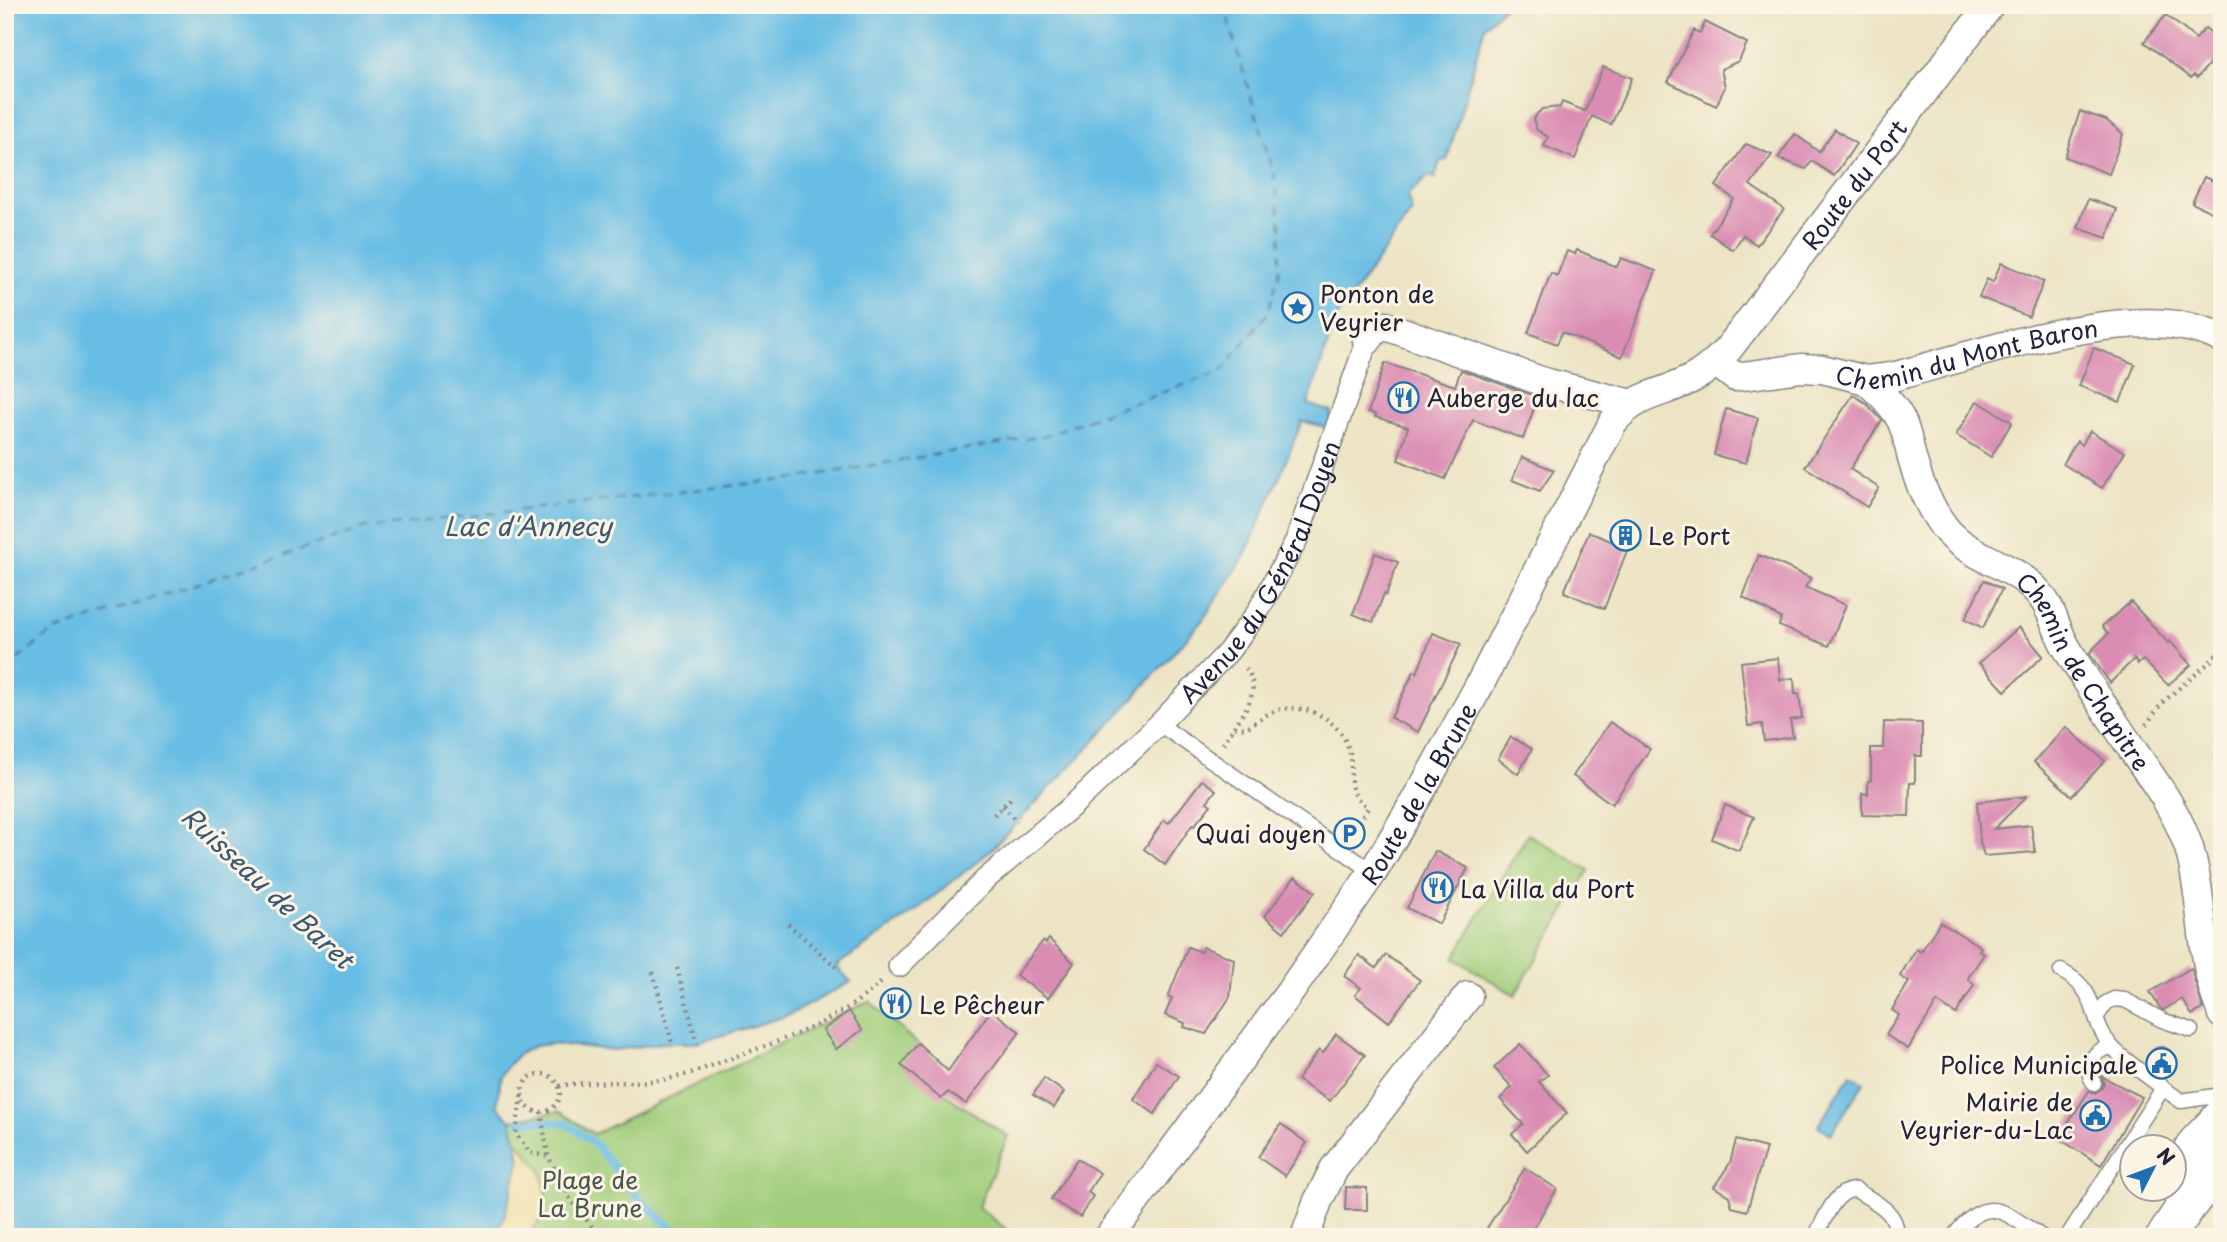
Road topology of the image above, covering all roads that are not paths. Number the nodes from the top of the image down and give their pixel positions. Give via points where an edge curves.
1 (1990, 5) edge
2 (2222, 339) edge
3 (1367, 341) joint
4 (1716, 362) junction
5 (1866, 380) junction
6 (1632, 404) junction
7 (1159, 724) junction
8 (1373, 872) junction
9 (900, 966) road end
10 (2061, 971) dead end
11 (1468, 996) dead end
12 (2222, 1014) edge
13 (2097, 1016) junction
14 (2190, 1030) dead end
15 (2111, 1046) junction
16 (2094, 1083) dead end
17 (2163, 1087) junction
18 (2222, 1095) edge
19 (2222, 1118) edge
20 (2188, 1159) edge
21 (2222, 1168) edge
22 (2161, 1204) edge
23 (1957, 1234) edge
24 (1109, 1237) edge
25 (1305, 1237) edge
26 (1815, 1237) edge
27 (1896, 1237) edge
28 (2042, 1237) edge
29 (2067, 1237) edge
30 (2142, 1237) edge
31 (2166, 1237) edge

1 - 4 street, Route du Port
2 - 5 street, Chemin du Mont Baron via 2168,323 2116,324
3 - 6 street, Avenue du Général Doyen via 1375,330 1386,326 1545,382
3 - 7 street, Avenue du Général Doyen via 1296,541 1257,613 1228,652
4 - 5 street, Chemin du Mont Baron via 1735,377 1801,368
4 - 6 street, Route de la Brune via 1696,377
5 - 12 street, Chemin de Chapitre via 1900,418 1913,464 1946,529 2036,590 2065,644 2175,816 2195,872 2212,985
6 - 8 street, Route de la Brune via 1614,422 1480,684
7 - 8 lane
7 - 9 street, Avenue du Général Doyen via 986,878
8 - 24 street, Route de la Brune
10 - 13 lane via 2083,987
11 - 25 street via 1334,1169
13 - 14 lane via 2106,1003 2125,1000
13 - 15 lane
15 - 16 lane via 2090,1061
15 - 17 lane
17 - 18 lane via 2181,1101
17 - 29 lane
19 - 20 main road
21 - 31 main road
22 - 30 main road
23 - 28 lane via 1975,1214 1992,1209 2001,1210
26 - 27 lane via 1841,1194 1856,1190 1888,1212 1897,1225

